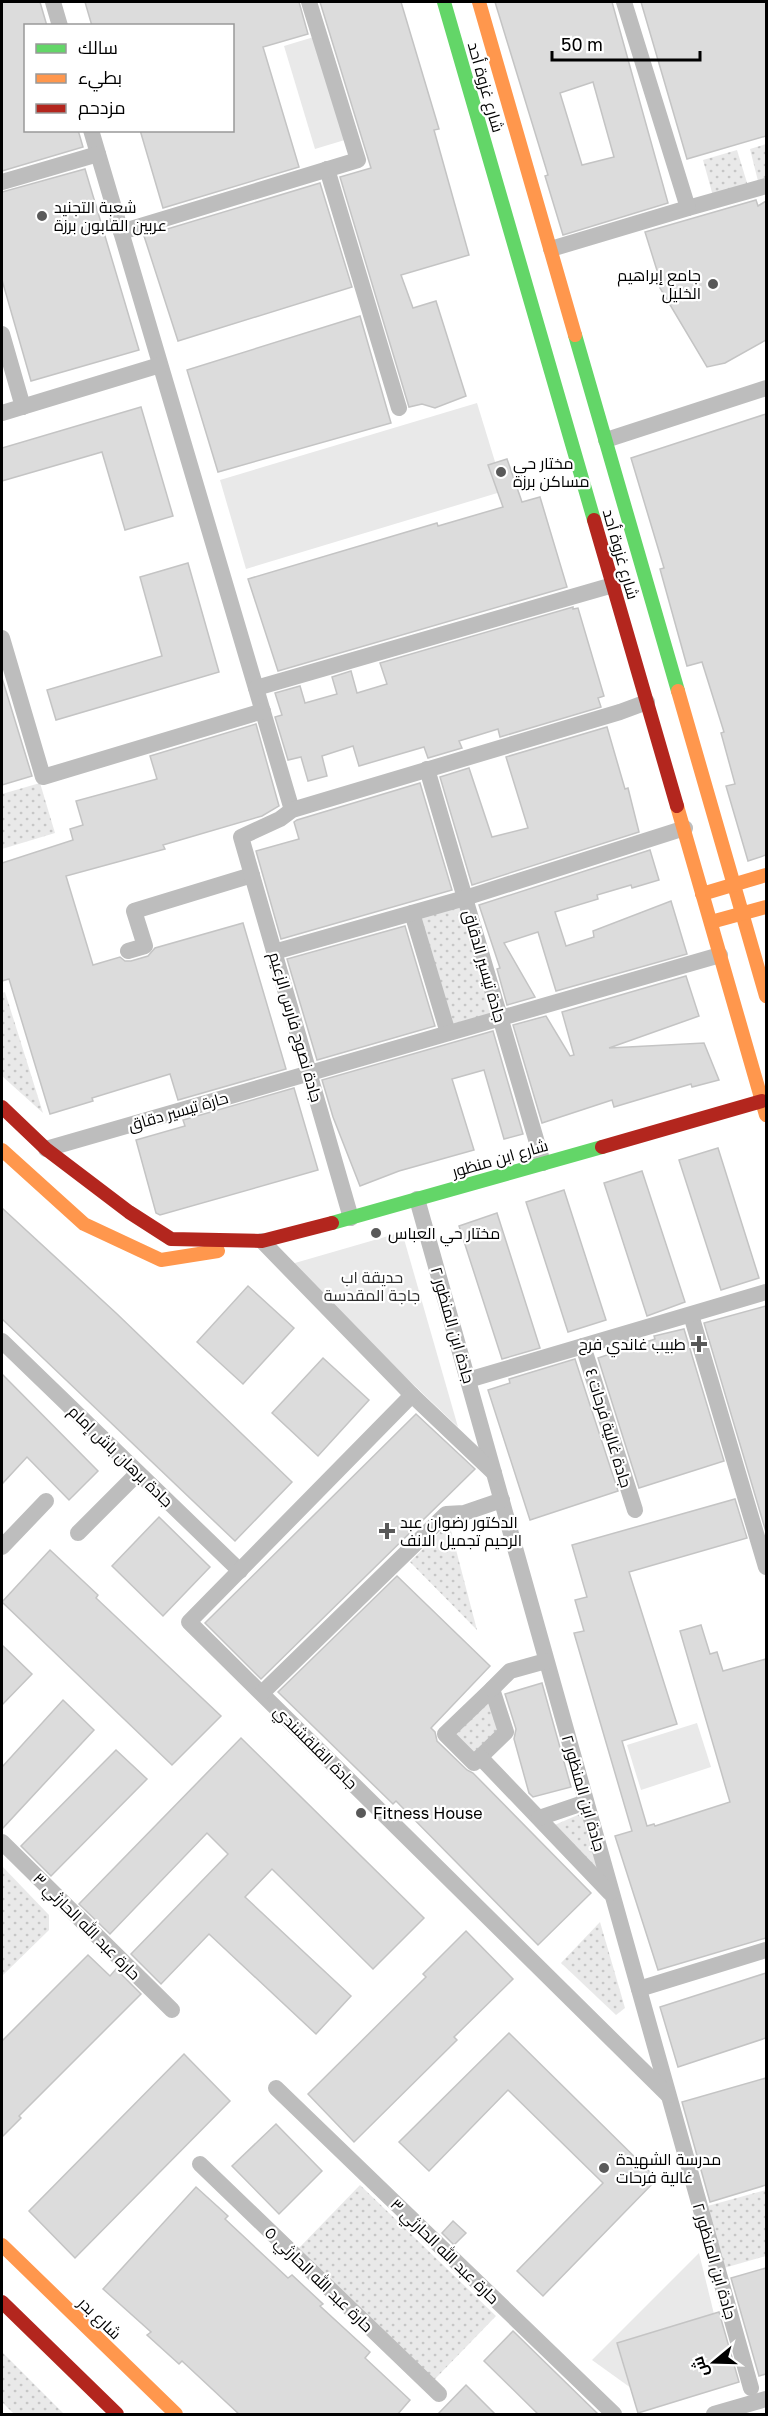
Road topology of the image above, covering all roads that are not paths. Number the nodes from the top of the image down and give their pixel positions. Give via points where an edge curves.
1 (53, 2) edge
2 (309, 2) edge
3 (444, 2) edge
4 (479, 2) edge
5 (624, 2) edge
6 (59, 24) edge
7 (92, 132) edge
8 (98, 154) junction
9 (327, 169) junction
10 (2, 182) edge
11 (766, 186) edge
12 (688, 208) junction
13 (121, 232) junction
14 (550, 249) junction
15 (2, 334) edge
16 (160, 365) junction
17 (766, 388) edge
18 (23, 406) junction
19 (399, 408) dead end
20 (2, 413) edge
21 (606, 440) junction
22 (613, 585) junction
23 (2, 638) edge
24 (6, 668) edge
25 (256, 688) junction
26 (647, 702) junction
27 (263, 711) junction
28 (427, 769) junction
29 (292, 810) junction
30 (684, 828) junction
31 (252, 875) junction
32 (766, 875) edge
33 (735, 884) junction
34 (702, 894) junction
35 (465, 897) junction
36 (766, 907) edge
37 (412, 913) junction
38 (743, 914) junction
39 (711, 922) junction
40 (128, 951) dead end
41 (274, 952) junction
42 (720, 955) junction
43 (766, 996) edge
44 (500, 1018) junction
45 (448, 1033) junction
46 (309, 1073) junction
47 (762, 1101) junction
48 (2, 1107) edge
49 (766, 1115) edge
50 (46, 1149) junction
51 (4, 1158) edge
52 (543, 1163) junction
53 (417, 1199) junction
54 (351, 1218) junction
55 (253, 1241) junction
56 (766, 1292) edge
57 (691, 1315) junction
58 (2, 1341) edge
59 (584, 1346) junction
60 (468, 1380) junction
61 (412, 1395) junction
62 (138, 1473) junction
63 (494, 1474) junction
64 (502, 1500) junction
65 (46, 1501) dead end
66 (635, 1510) dead end
67 (78, 1533) dead end
68 (2, 1547) edge
69 (766, 1567) edge
70 (240, 1571) junction
71 (546, 1661) junction
72 (492, 1689) junction
73 (262, 1693) junction
74 (480, 1757) junction
75 (586, 1802) junction
76 (539, 1818) junction
77 (2, 1842) edge
78 (613, 1896) junction
79 (766, 1950) edge
80 (639, 1989) junction
81 (172, 2010) dead end
82 (276, 2088) dead end
83 (669, 2095) junction
84 (200, 2164) dead end
85 (2, 2245) edge
86 (2, 2302) edge
87 (751, 2388) dead end
88 (439, 2394) dead end
89 (766, 2399) edge
90 (740, 2411) edge
91 (117, 2415) edge
92 (176, 2415) edge
93 (614, 2415) edge
94 (714, 2415) edge

1 - 6 street
2 - 9 street via 358,160
3 - 22 main road, شارع غزوة أحد
4 - 14 main road, شارع غزوة أحد
5 - 12 street
7 - 8 street
8 - 10 street
8 - 13 street
9 - 13 street
9 - 19 street
11 - 12 street
12 - 14 street
13 - 16 street
14 - 21 main road, شارع غزوة أحد
15 - 18 street
16 - 18 street
16 - 25 street
17 - 21 street
18 - 20 street
21 - 33 main road, شارع غزوة أحد
22 - 25 street
22 - 26 main road, شارع غزوة أحد
23 - 24 street
24 - 27 street via 43,777
25 - 27 street
26 - 28 street
26 - 30 main road, شارع غزوة أحد
27 - 29 street
28 - 29 street
28 - 35 street, جادة تيسير الدقاق
29 - 31 street, جادة نصوح فارس الزعيم via 241,837
30 - 34 main road, شارع غزوة أحد
30 - 35 street
31 - 40 street via 134,911 145,946
31 - 41 street, جادة نصوح فارس الزعيم
32 - 33 main road
33 - 34 main road
33 - 38 main road, شارع غزوة أحد
34 - 39 main road, شارع غزوة أحد
35 - 37 street
35 - 44 street, جادة تيسير الدقاق
36 - 38 main road
37 - 41 street
37 - 45 street
38 - 39 main road
38 - 43 main road, شارع غزوة أحد
39 - 42 main road, شارع غزوة أحد
41 - 46 street, جادة نصوح فارس الزعيم
42 - 44 street, حارة تيسير دقاق
42 - 47 main road, شارع غزوة أحد
44 - 45 street, حارة تيسير دقاق
44 - 52 street, جادة تيسير الدقاق
45 - 46 street, حارة تيسير دقاق
46 - 50 street, حارة تيسير دقاق
46 - 54 street, جادة نصوح فارس الزعيم
47 - 49 main road, شارع غزوة أحد
47 - 52 main road, شارع ابن منظور
48 - 50 main road, شارع ابن منظور
50 - 55 main road, شارع ابن منظور via 171,1239
51 - 55 main road, شارع ابن منظور via 84,1224 161,1260
52 - 53 main road, شارع ابن منظور
53 - 54 main road, شارع ابن منظور
53 - 60 street, جادة ابن المنظور ٢
54 - 55 main road, شارع ابن منظور
55 - 61 street
56 - 57 street
57 - 59 street
57 - 69 street
58 - 62 street, جادة برهان باش إمام
59 - 60 street
59 - 66 street, جادة غالية فرحات ٤
60 - 63 street, جادة ابن المنظور ٢
61 - 63 street
61 - 70 street, جادة القلقشندي
62 - 67 street
62 - 70 street, جادة برهان باش إمام
63 - 64 street, جادة ابن المنظور ٢
64 - 71 street, جادة ابن المنظور ٢
64 - 73 street via 464,1513 446,1514
65 - 68 street
70 - 73 street, جادة القلقشندي via 189,1622
71 - 72 street via 510,1671
71 - 75 street, جادة ابن المنظور ٢
72 - 74 street via 506,1732
72 - 74 street via 445,1734 474,1763
73 - 83 street, جادة القلقشندي
74 - 76 street
75 - 76 street
75 - 78 street, جادة ابن المنظور ٢
76 - 78 street
77 - 81 street, حارة عبد الله الحارثي ٣
78 - 80 street, جادة ابن المنظور ٢
79 - 80 street
80 - 83 street, جادة ابن المنظور ٢
82 - 93 street, حارة عبد الله الحارثي ٣
83 - 87 street, جادة ابن المنظور ٢
84 - 88 street, حارة عبد الله الحارثي ٥
85 - 92 main road, شارع بدر
86 - 91 main road
89 - 90 street
90 - 94 street

